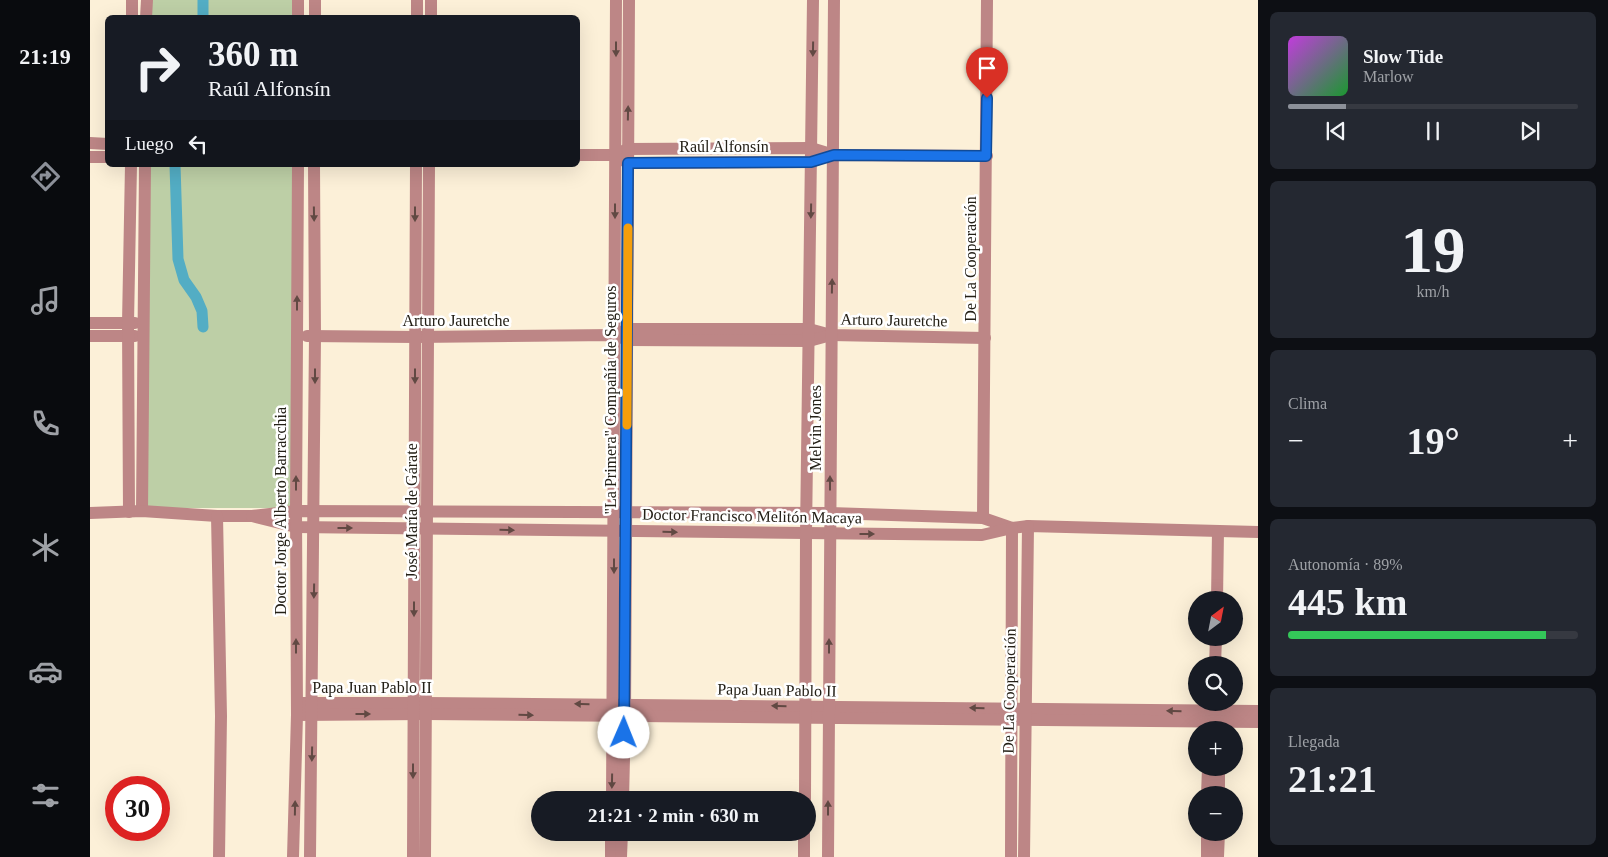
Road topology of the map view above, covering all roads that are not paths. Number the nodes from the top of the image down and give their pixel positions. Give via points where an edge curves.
1 (132, 0) edge
2 (146, 0) edge
3 (298, 0) edge
4 (315, 0) edge
5 (417, 0) edge
6 (431, 0) edge
7 (616, 0) edge
8 (629, 0) edge
9 (813, 0) edge
10 (834, 0) edge
11 (987, 0) edge
12 (132, 15) edge
13 (146, 15) edge
14 (298, 15) edge
15 (315, 15) edge
16 (417, 15) edge
17 (431, 15) edge
18 (90, 143) edge
19 (105, 144) edge
20 (811, 148) junction
21 (627, 149) junction
22 (580, 155) edge
23 (615, 155) junction
24 (834, 155) junction
25 (986, 156) junction
26 (90, 157) edge
27 (105, 157) edge
28 (811, 162) junction
29 (628, 163) junction
30 (131, 167) edge
31 (145, 167) edge
32 (298, 167) edge
33 (314, 167) edge
34 (416, 167) edge
35 (429, 167) edge
36 (90, 323) edge
37 (128, 323) junction
38 (143, 323) junction
39 (615, 335) junction
40 (627, 335) junction
41 (809, 335) junction
42 (831, 335) junction
43 (90, 336) edge
44 (128, 336) junction
45 (143, 336) junction
46 (297, 336) junction
47 (315, 336) junction
48 (429, 336) junction
49 (415, 337) junction
50 (986, 338) junction
51 (142, 511) junction
52 (296, 511) junction
53 (314, 511) junction
54 (414, 511) junction
55 (428, 511) junction
56 (129, 512) junction
57 (620, 512) junction
58 (90, 513) edge
59 (806, 513) junction
60 (830, 513) junction
61 (217, 516) junction
62 (252, 516) junction
63 (983, 518) junction
64 (1028, 526) junction
65 (296, 527) junction
66 (314, 528) junction
67 (421, 528) junction
68 (1012, 528) junction
69 (620, 531) junction
70 (1218, 531) junction
71 (1258, 532) edge
72 (806, 534) junction
73 (830, 534) junction
74 (1216, 591) edge
75 (420, 708) junction
76 (297, 709) junction
77 (313, 709) junction
78 (619, 710) junction
79 (805, 712) junction
80 (829, 712) junction
81 (1258, 712) edge
82 (1018, 714) junction
83 (1214, 719) edge
84 (1258, 722) edge
85 (613, 791) edge
86 (623, 791) edge
87 (804, 791) edge
88 (611, 841) edge
89 (622, 841) edge
90 (804, 841) edge
91 (1207, 841) edge
92 (1218, 841) edge
93 (219, 857) edge
94 (294, 857) edge
95 (310, 857) edge
96 (413, 857) edge
97 (425, 857) edge
98 (611, 857) edge
99 (622, 857) edge
100 (804, 857) edge
101 (828, 857) edge
102 (1011, 857) edge
103 (1024, 857) edge
104 (1207, 857) edge
105 (1218, 857) edge

1 - 12 street
2 - 13 street
3 - 14 street
4 - 15 street
5 - 16 street
6 - 17 street
7 -> 23 street, "La Primera" Compañía de Seguros
21 -> 8 street, "La Primera" Compañía de Seguros
9 -> 20 street, Melvin Jones
10 - 24 street, Melvin Jones
11 - 25 street, De La Cooperación
18 - 19 street
20 - 21 street, Raúl Alfonsín
20 - 24 street, Raúl Alfonsín
20 - 28 street, Melvin Jones
21 - 23 street, Raúl Alfonsín
21 - 29 street, "La Primera" Compañía de Seguros
22 - 23 street, Raúl Alfonsín
23 - 29 street
23 -> 39 street, "La Primera" Compañía de Seguros
24 - 25 street, Raúl Alfonsín
24 - 28 street, Raúl Alfonsín
42 -> 24 street, Melvin Jones
25 - 50 street, De La Cooperación
26 - 27 street
28 - 29 street, Raúl Alfonsín
28 -> 41 street, Melvin Jones
29 - 40 street, "La Primera" Compañía de Seguros
30 - 37 street
31 - 38 street
46 -> 32 street, Doctor Jorge Alberto Barracchia
33 -> 47 street, Doctor Jorge Alberto Barracchia
34 -> 49 street, José María de Gárate
35 - 48 street, José María de Gárate
36 - 37 street
37 - 38 street
37 - 44 street
38 - 45 street
39 - 40 street, Arturo Jauretche
39 - 48 street, Arturo Jauretche
39 - 57 street, "La Primera" Compañía de Seguros
40 - 41 street, Arturo Jauretche
40 - 57 street, "La Primera" Compañía de Seguros
41 - 42 street, Arturo Jauretche
41 - 59 street, Melvin Jones
42 - 50 street, Arturo Jauretche
60 -> 42 street, Melvin Jones
43 - 44 street
44 - 45 street
44 - 56 street
45 - 51 street
46 - 47 street, Arturo Jauretche
52 -> 46 street, Doctor Jorge Alberto Barracchia
47 - 49 street, Arturo Jauretche
47 -> 53 street, Doctor Jorge Alberto Barracchia
48 - 49 street, Arturo Jauretche
48 - 55 street, José María de Gárate
49 -> 54 street, José María de Gárate
50 - 63 street, De La Cooperación
51 - 56 street, Doctor Francisco Melitón Macaya
51 - 61 street, Doctor Francisco Melitón Macaya
52 - 53 street, Doctor Francisco Melitón Macaya
52 - 62 street, Doctor Francisco Melitón Macaya
52 - 65 street, Doctor Jorge Alberto Barracchia
53 - 54 street, Doctor Francisco Melitón Macaya
53 - 66 street, Doctor Jorge Alberto Barracchia
54 - 55 street, Doctor Francisco Melitón Macaya
54 - 67 street, José María de Gárate
55 - 57 street, Doctor Francisco Melitón Macaya
55 - 67 street, José María de Gárate
56 - 58 street, Doctor Francisco Melitón Macaya
57 - 59 street, Doctor Francisco Melitón Macaya
57 - 69 street, "La Primera" Compañía de Seguros
59 - 60 street, Doctor Francisco Melitón Macaya
59 - 72 street, Melvin Jones
60 - 63 street, Doctor Francisco Melitón Macaya
60 - 73 street, Melvin Jones
61 - 62 street, Doctor Francisco Melitón Macaya
61 - 93 street via 221,716
62 - 65 street, Doctor Francisco Melitón Macaya
63 - 68 street, Doctor Francisco Melitón Macaya
64 - 68 street, Doctor Francisco Melitón Macaya
64 - 70 street, Doctor Francisco Melitón Macaya
64 - 82 street, De La Cooperación
65 - 66 street, Doctor Francisco Melitón Macaya
76 -> 65 street, Doctor Jorge Alberto Barracchia
66 -> 67 street, Doctor Francisco Melitón Macaya
66 -> 77 street, Doctor Jorge Alberto Barracchia
67 -> 69 street, Doctor Francisco Melitón Macaya
67 - 75 street, José María de Gárate
73 -> 68 street, Doctor Francisco Melitón Macaya via 982,534
68 - 82 street, De La Cooperación
69 -> 72 street, Doctor Francisco Melitón Macaya
69 - 78 street, "La Primera" Compañía de Seguros
70 - 71 street, Doctor Francisco Melitón Macaya
70 - 74 street
72 - 73 street, Doctor Francisco Melitón Macaya
72 - 79 street, Melvin Jones
80 -> 73 street, Melvin Jones
75 - 77 street, Papa Juan Pablo II
75 - 78 street, Papa Juan Pablo II
75 -> 96 street, José María de Gárate
75 - 97 street, José María de Gárate
76 - 77 street, Papa Juan Pablo II
94 -> 76 street, Doctor Jorge Alberto Barracchia
77 -> 95 street, Doctor Jorge Alberto Barracchia
78 - 79 street, Papa Juan Pablo II
78 -> 85 street, "La Primera" Compañía de Seguros
78 - 86 street, "La Primera" Compañía de Seguros
79 - 80 street, Papa Juan Pablo II
79 - 87 street, Melvin Jones
80 - 82 street, Papa Juan Pablo II
101 -> 80 street, Melvin Jones
81 - 83 street, Papa Juan Pablo II
82 - 83 street, Papa Juan Pablo II
82 - 102 street, De La Cooperación
82 - 103 street, De La Cooperación
83 - 84 street, Papa Juan Pablo II
88 - 98 street
89 - 99 street
90 - 100 street
91 - 104 street
92 - 105 street

